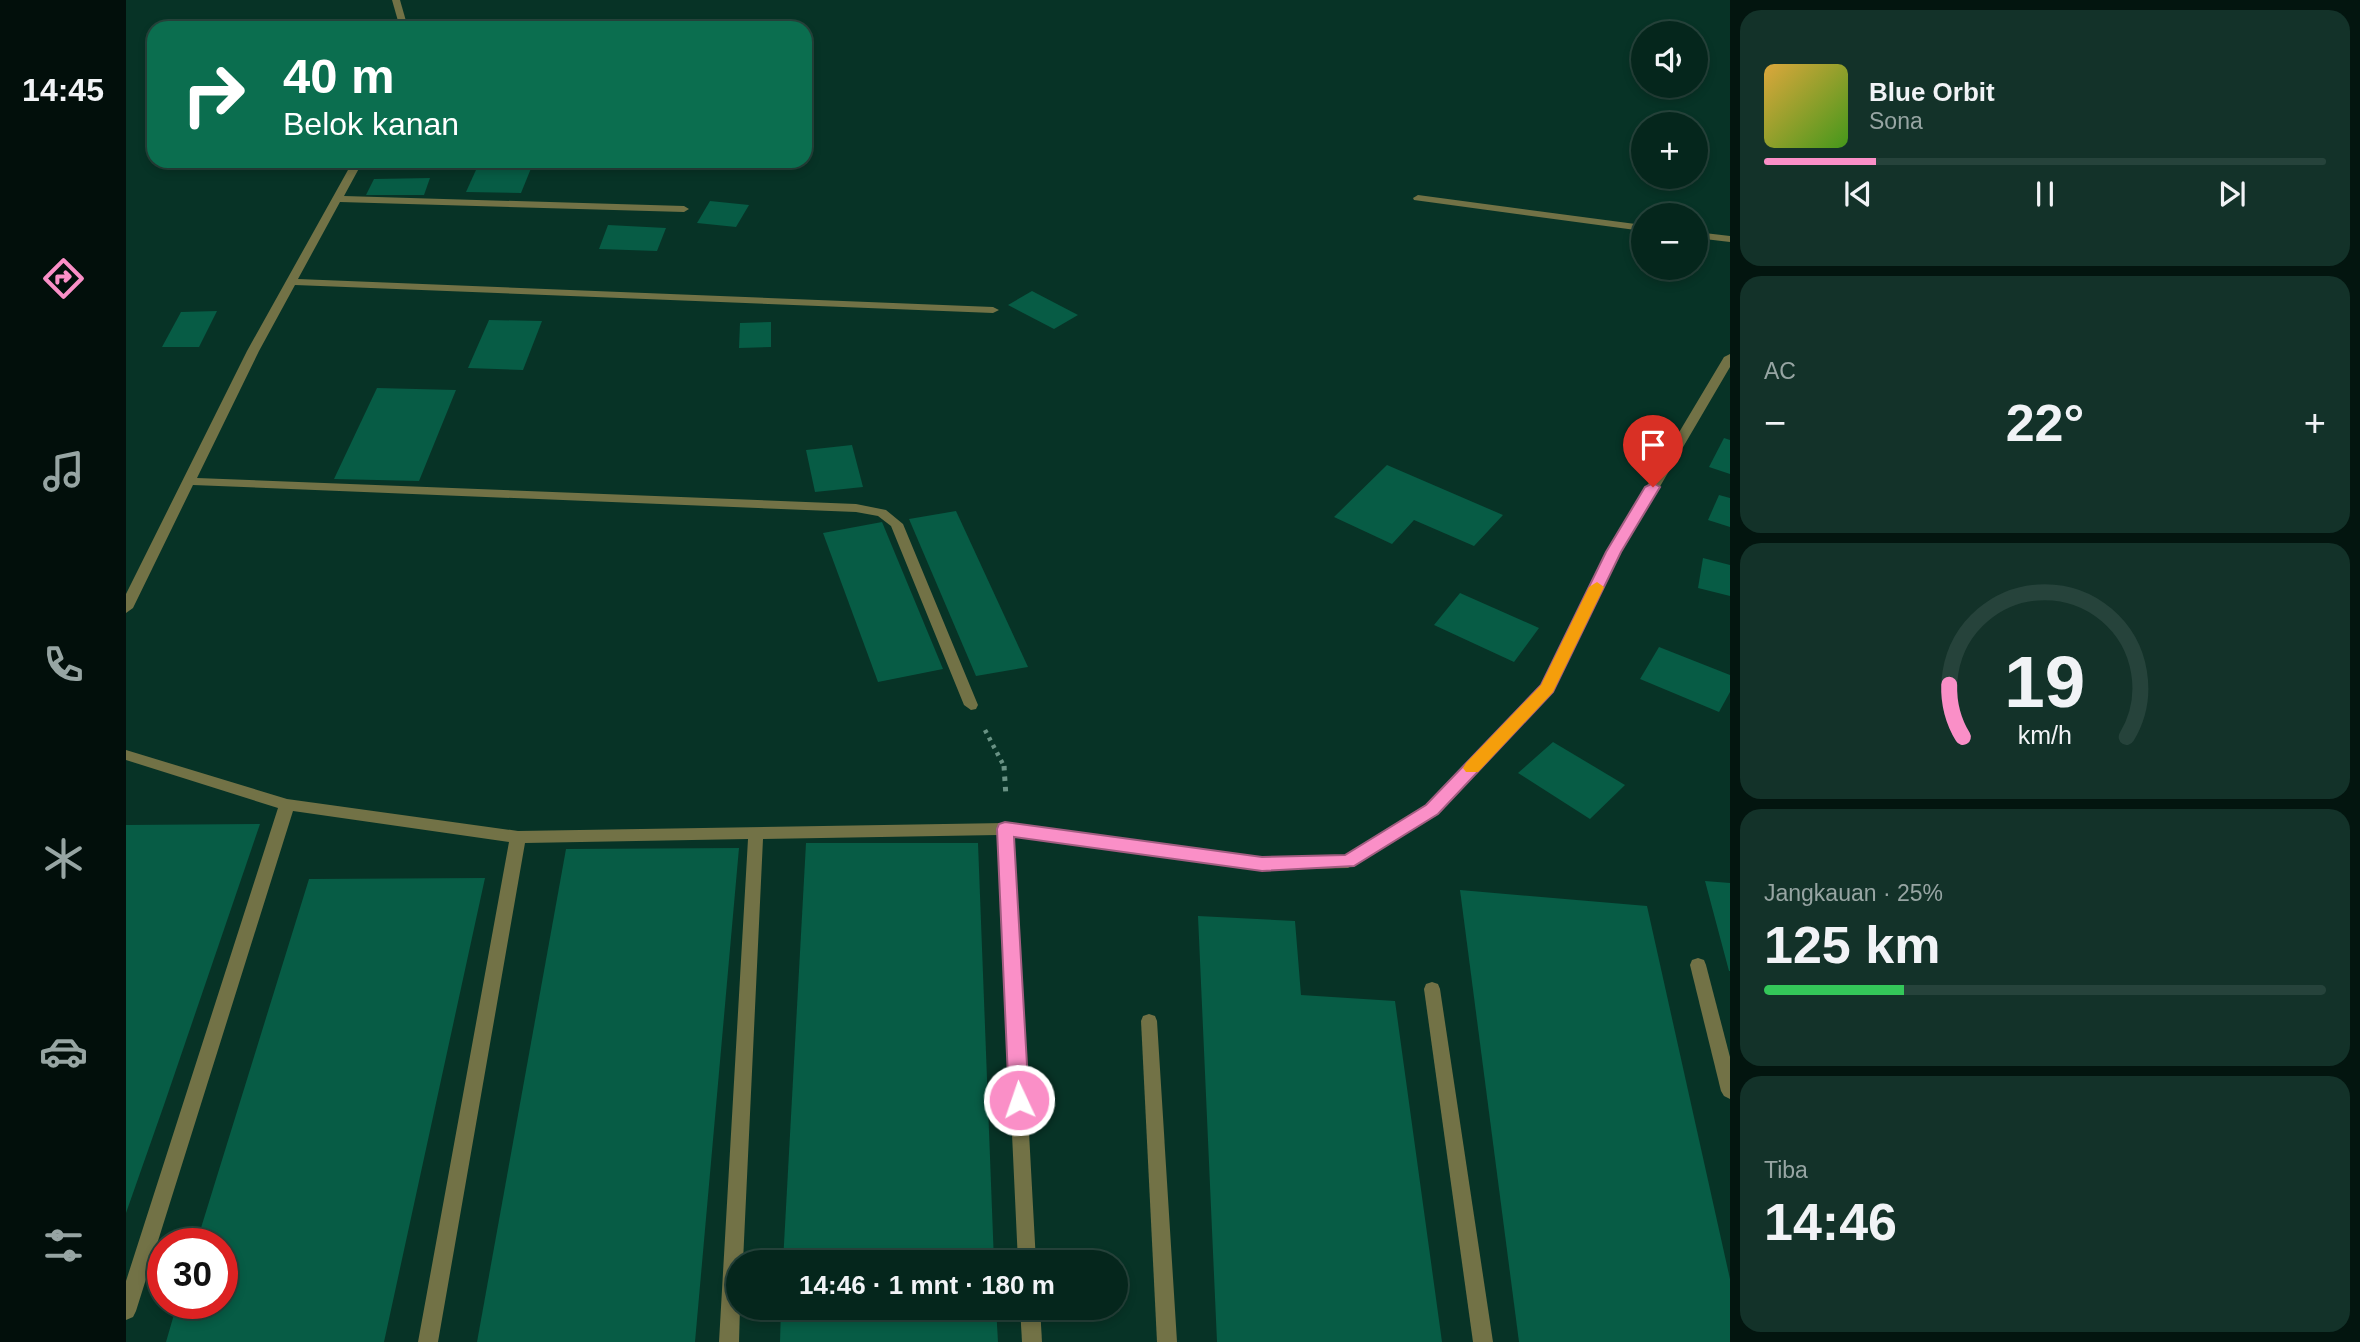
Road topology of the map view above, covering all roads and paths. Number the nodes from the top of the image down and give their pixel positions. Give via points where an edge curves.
1 (396, 0) edge
2 (402, 21) edge
3 (354, 168) edge
4 (1418, 198) dead end
5 (337, 199) junction
6 (684, 209) dead end
7 (1631, 226) edge
8 (1708, 236) edge
9 (1730, 239) edge
10 (292, 282) junction
11 (993, 310) dead end
12 (1730, 357) edge
13 (188, 481) junction
14 (126, 608) edge
15 (971, 705) joint
16 (126, 755) edge
17 (287, 804) junction
18 (1005, 829) junction
19 (756, 832) junction
20 (518, 837) junction
21 (1698, 965) dead end
22 (1432, 989) dead end
23 (1149, 1021) dead end
24 (1730, 1091) edge
25 (1026, 1250) edge
26 (126, 1311) edge
27 (1031, 1320) edge
28 (428, 1342) edge
29 (730, 1342) edge
30 (1032, 1342) edge
31 (1167, 1342) edge
32 (1483, 1342) edge

1 - 2 street
3 - 5 street
4 - 7 street
5 - 6 street
5 - 10 street
8 - 9 street
10 - 11 street
10 - 13 street
12 - 18 street via 1614,552 1547,688 1432,810 1348,862 1262,864
13 - 14 street
13 - 15 street via 856,508 882,513 897,524
15 - 18 path via 1006,770
16 - 17 street
17 - 20 street
17 - 26 street
18 - 19 street
18 - 25 street
19 - 20 street
19 - 29 street
20 - 28 street
21 - 24 street
22 - 32 street
23 - 31 street
27 - 30 street

